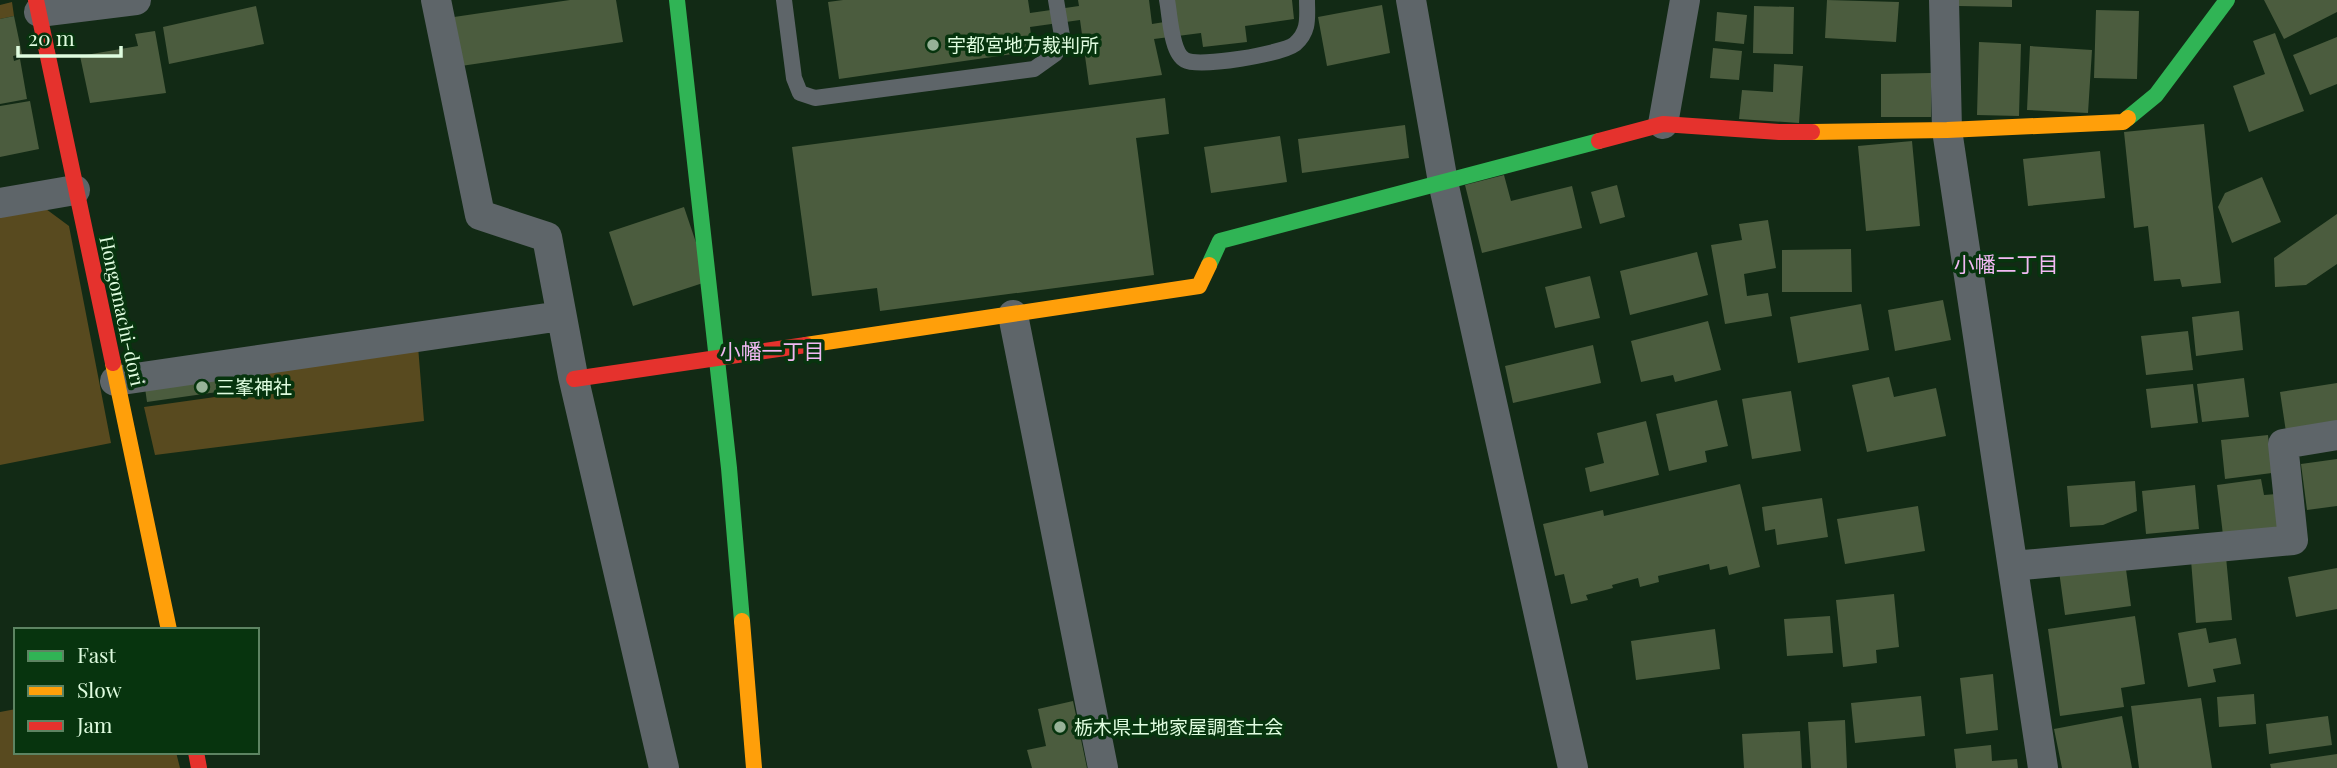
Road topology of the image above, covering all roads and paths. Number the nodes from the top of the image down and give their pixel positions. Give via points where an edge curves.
1 (136, 0) edge
2 (436, 0) edge
3 (677, 0) edge
4 (784, 0) edge
5 (1056, 0) edge
6 (1167, 0) edge
7 (1307, 0) edge
8 (1411, 0) edge
9 (1685, 0) edge
10 (1944, 0) edge
11 (2227, 0) edge
12 (37, 6) edge
13 (1664, 124) junction
14 (1947, 130) junction
15 (1443, 182) junction
16 (75, 191) junction
17 (0, 203) edge
18 (1013, 315) junction
19 (561, 316) junction
20 (574, 379) junction
21 (115, 381) junction
22 (2337, 435) edge
23 (2013, 566) junction
24 (169, 628) edge
25 (664, 768) edge
26 (754, 768) edge
27 (1104, 768) edge
28 (1573, 768) edge
29 (2043, 768) edge

1 - 12 street
2 - 19 street via 480,215 547,237
3 - 26 street via 729,468
4 - 5 lane via 794,78 800,93 815,98 1034,69 1055,54 1062,42
6 - 7 lane via 1175,50 1185,60 1201,63 1284,51 1296,43 1309,23
8 - 15 street
9 - 13 street
10 - 14 street
11 - 14 street via 2156,95 2123,122
12 - 16 street, Hongomachi-dori
13 - 14 street via 1779,132
13 - 15 street
14 - 23 street
15 - 18 street via 1220,240 1199,286
15 - 28 street
16 - 17 street
16 - 21 street, Hongomachi-dori
18 - 20 street
18 - 27 street
19 - 20 street
19 - 21 street
20 - 25 street
21 - 24 street, Hongomachi-dori
22 - 23 street via 2283,443 2293,540
23 - 29 street

